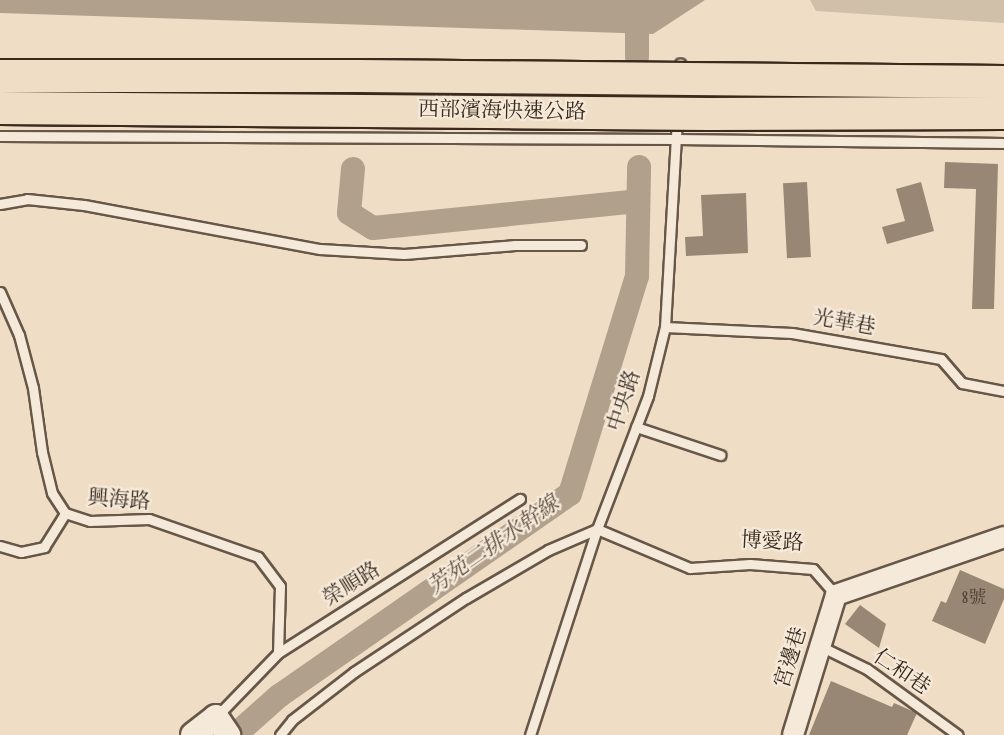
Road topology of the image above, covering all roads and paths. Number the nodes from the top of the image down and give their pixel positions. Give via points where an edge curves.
1 (681, 63) dead end
2 (0, 76) edge
3 (1004, 82) edge
4 (0, 108) edge
5 (1004, 113) edge
6 (0, 136) edge
7 (676, 139) junction
8 (1004, 143) edge
9 (0, 204) edge
10 (581, 245) dead end
11 (0, 292) edge
12 (665, 327) junction
13 (1004, 391) edge
14 (636, 427) junction
15 (720, 454) dead end
16 (520, 499) dead end
17 (65, 513) junction
18 (597, 528) junction
19 (1004, 537) edge
20 (0, 546) edge
21 (836, 595) junction
22 (820, 646) junction
23 (278, 652) junction
24 (222, 726) edge
25 (193, 735) edge
26 (280, 735) edge
27 (530, 735) edge
28 (793, 735) edge
29 (958, 735) edge

1 - 7 lane, 中央路
2 - 3 highway, 西部濱海快速公路, bridge
4 - 5 highway, 西部濱海快速公路, bridge
6 - 7 lane
7 - 8 lane
7 - 12 lane, 中央路
9 - 10 lane via 27,199 84,205 320,249 404,254 515,245
11 - 17 lane, 興海路 via 19,335 33,388 52,493
12 - 13 lane, 光華巷 via 792,333 941,359 962,383
12 - 14 lane, 中央路
14 - 15 lane
14 - 18 lane, 中央路
16 - 23 lane, 榮順路
17 - 20 lane via 44,547 21,552
17 - 23 lane, 興海路 via 90,521 149,519 258,558 280,586
18 - 21 lane, 博愛路 via 690,568 750,564 813,570
18 - 26 lane via 548,550 465,598 354,672 292,720
18 - 27 lane, 中央路
19 - 21 street
21 - 22 street, 宮邊巷
22 - 28 street, 宮邊巷
22 - 29 lane, 仁和巷 via 867,669
23 - 24 lane, 榮順路
24 - 25 street

